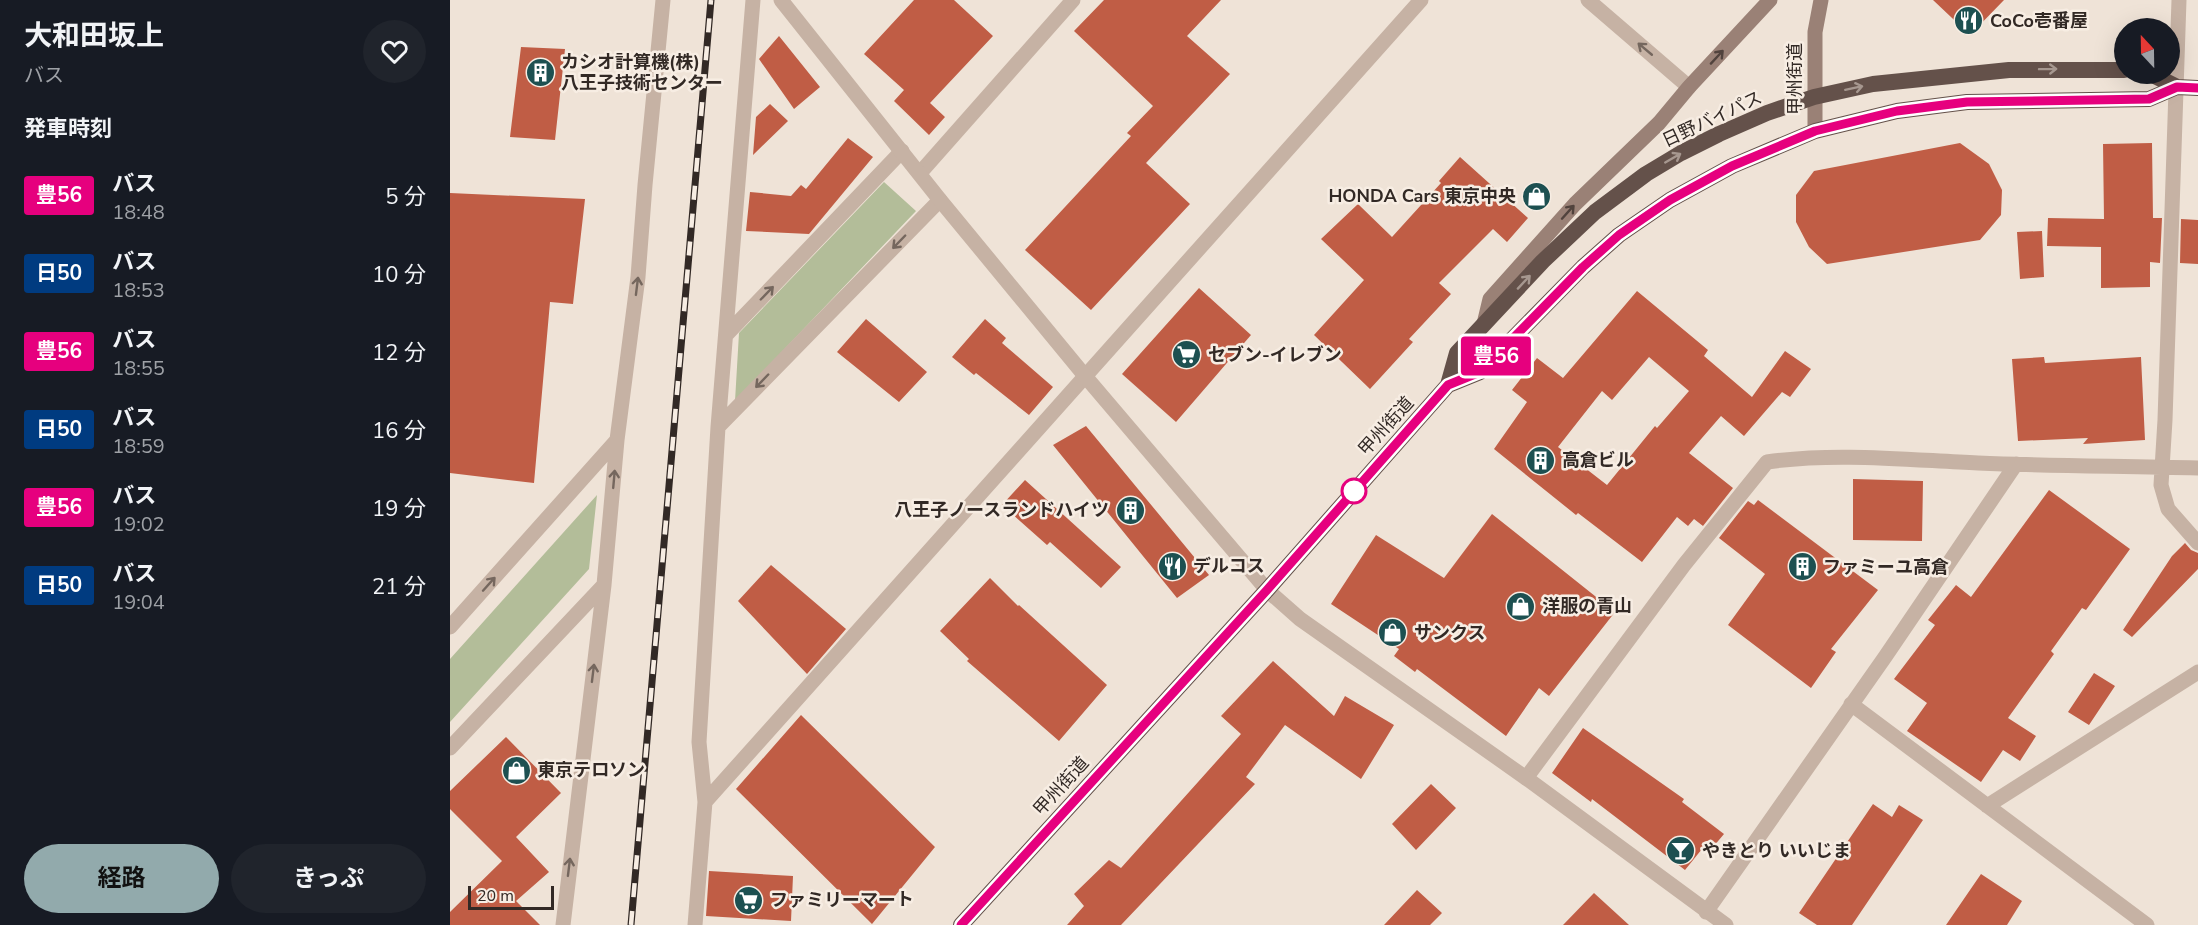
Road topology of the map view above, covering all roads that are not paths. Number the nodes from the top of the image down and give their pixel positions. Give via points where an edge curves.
1 (663, 0) edge
2 (753, 0) edge
3 (781, 0) edge
4 (1073, 0) edge
5 (1421, 0) edge
6 (1588, 0) edge
7 (1770, 0) edge
8 (1821, 0) edge
9 (2179, 0) edge
10 (2114, 70) edge
11 (2171, 84) edge
12 (1689, 87) junction
13 (2177, 87) junction
14 (2198, 88) edge
15 (1814, 97) junction
16 (1815, 131) junction
17 (902, 151) junction
18 (920, 173) junction
19 (939, 200) junction
20 (1484, 324) junction
21 (726, 335) junction
22 (1085, 376) junction
23 (1448, 385) junction
24 (718, 426) junction
25 (617, 440) junction
26 (2016, 464) junction
27 (2161, 467) junction
28 (2198, 468) edge
29 (2198, 543) edge
30 (604, 585) junction
31 (1267, 590) junction
32 (450, 627) edge
33 (2198, 672) edge
34 (1851, 704) junction
35 (450, 748) edge
36 (1526, 778) junction
37 (705, 802) junction
38 (1987, 806) junction
39 (1707, 912) junction
40 (561, 923) edge
41 (694, 925) edge
42 (961, 925) edge
43 (1726, 925) edge
44 (2147, 925) edge

25 -> 1 street via 638,277
2 - 21 street
3 - 17 street
4 - 18 street
5 - 22 street
12 -> 6 street
12 -> 7 main road
8 - 15 main road, 甲州街道 via 1815,32
9 - 13 street
15 -> 10 highway, 日野バイパス via 1873,84 2009,70
11 - 13 highway
20 -> 12 main road via 1490,299 1575,204 1659,123
13 - 14 highway
13 - 16 highway via 2149,99 1967,102 1897,111
13 - 27 street
15 - 16 main road, 甲州街道
20 -> 15 highway, 日野バイパス via 1595,212 1646,174 1719,134
16 - 23 highway, 甲州街道 via 1732,166 1670,200 1619,235 1480,372
17 - 18 street
21 -> 17 street
18 - 19 street
19 - 22 street
19 -> 24 street
20 - 23 highway, 日野バイパス via 1457,352
21 - 24 street
22 - 31 street
22 - 37 street
23 - 31 highway, 甲州街道
24 - 37 street via 699,742
30 -> 25 street
32 -> 25 street
26 - 27 street
26 - 34 street
26 - 36 street via 1878,458 1767,462 1684,565
27 - 28 street
27 - 29 street via 2168,509
30 - 35 street
40 -> 30 street
31 - 36 street via 1300,619
31 - 42 highway, 甲州街道
33 - 38 street
34 - 38 street
34 - 39 street
36 - 39 street
37 - 41 street
38 - 44 street
39 - 43 street

